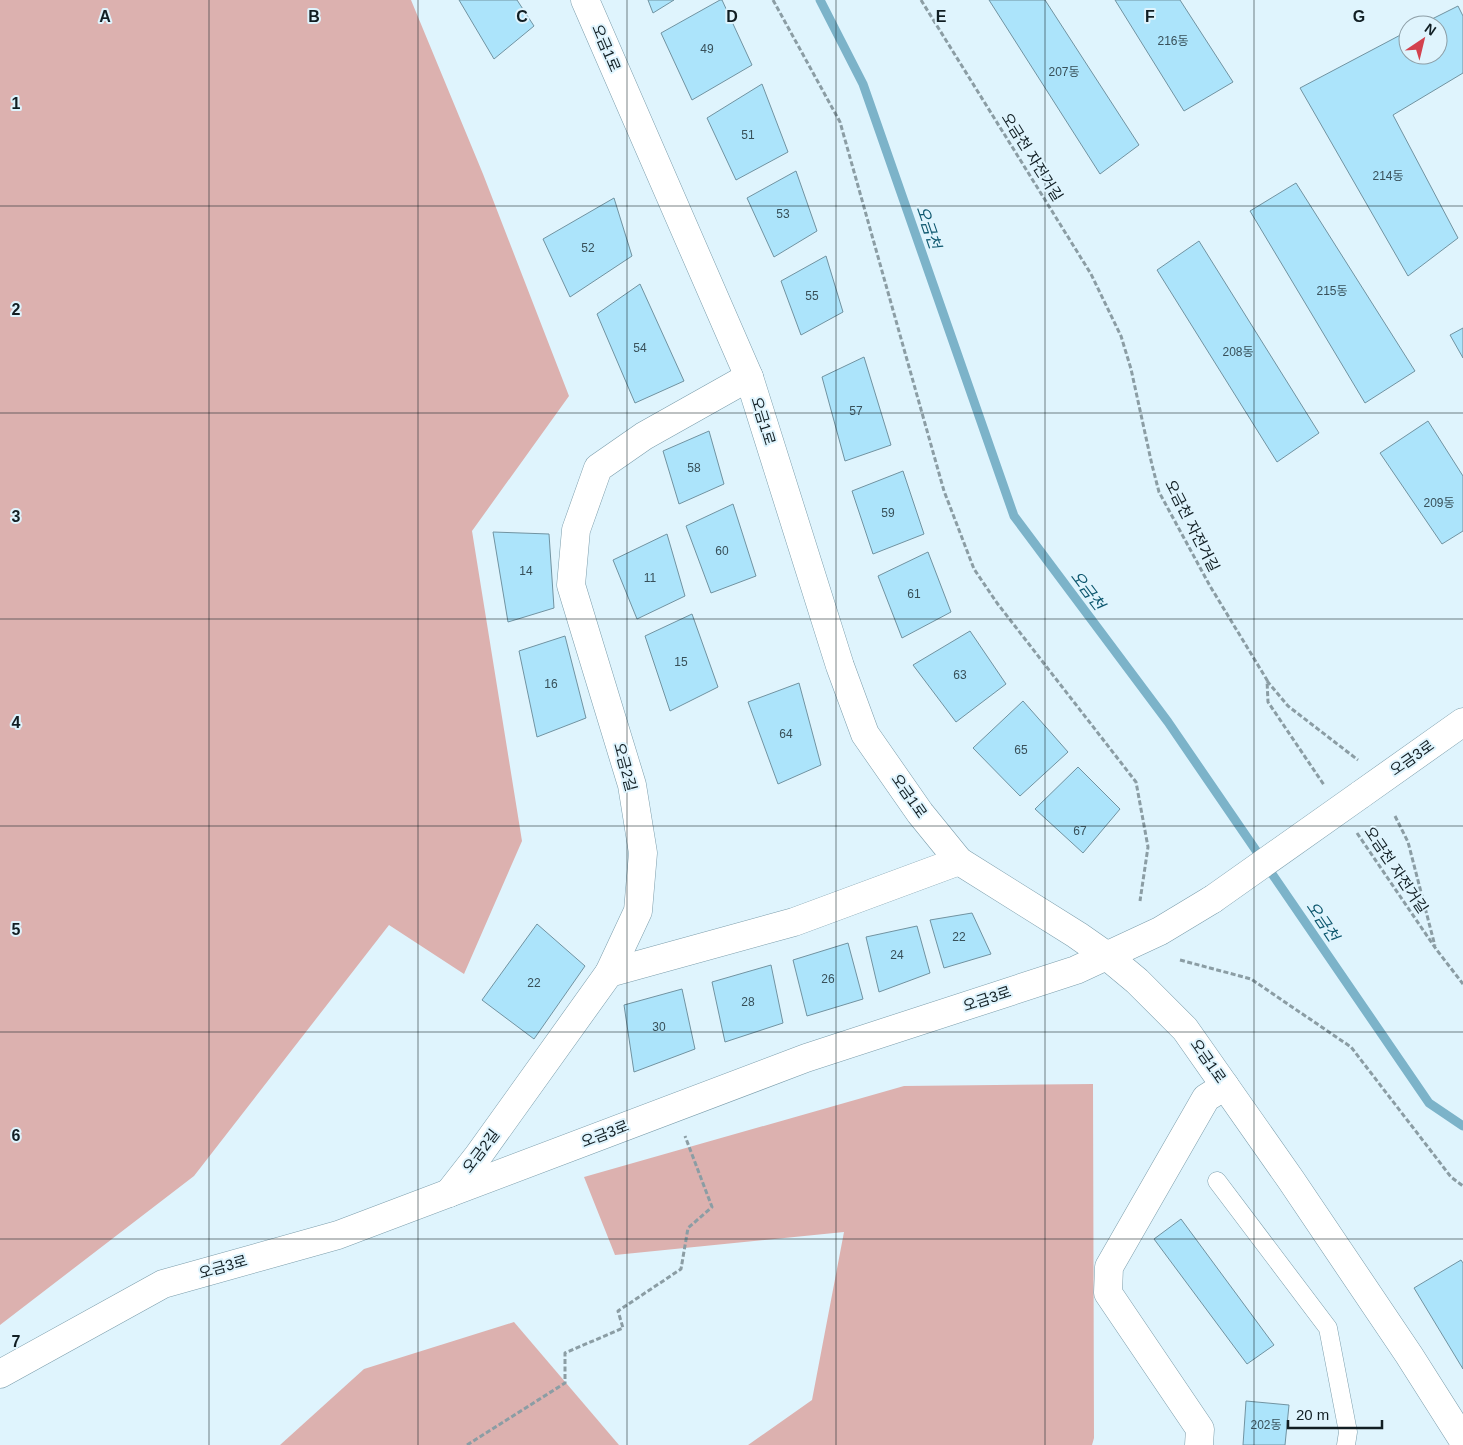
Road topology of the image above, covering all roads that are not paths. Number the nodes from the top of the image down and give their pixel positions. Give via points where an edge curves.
1 (585, 0) edge
2 (749, 377) junction
3 (1463, 722) edge
4 (959, 861) junction
5 (1107, 956) junction
6 (609, 973) junction
7 (1225, 1086) junction
8 (1217, 1181) dead end
9 (449, 1193) junction
10 (0, 1374) edge
11 (1463, 1440) edge
12 (1199, 1445) edge
13 (1346, 1445) edge

1 - 2 street, 오금1로
2 - 4 street, 오금1로 via 840,666 865,734 920,813
2 - 6 street, 오금2길 via 644,436 598,468 576,530 571,585 632,785 643,853 638,911
3 - 5 street, 오금3로, bridge via 1213,899 1160,931
4 - 5 street, 오금1로
4 - 6 street via 794,922
5 - 7 street, 오금1로 via 1186,1029
5 - 9 street, 오금3로 via 1076,970 806,1058
6 - 9 street, 오금2길
7 - 11 street, 오금1로 via 1409,1355
7 - 12 street via 1206,1098 1109,1267 1108,1293 1200,1429
8 - 13 lane via 1328,1328 1348,1432
9 - 10 street, 오금3로 via 338,1235 163,1284

